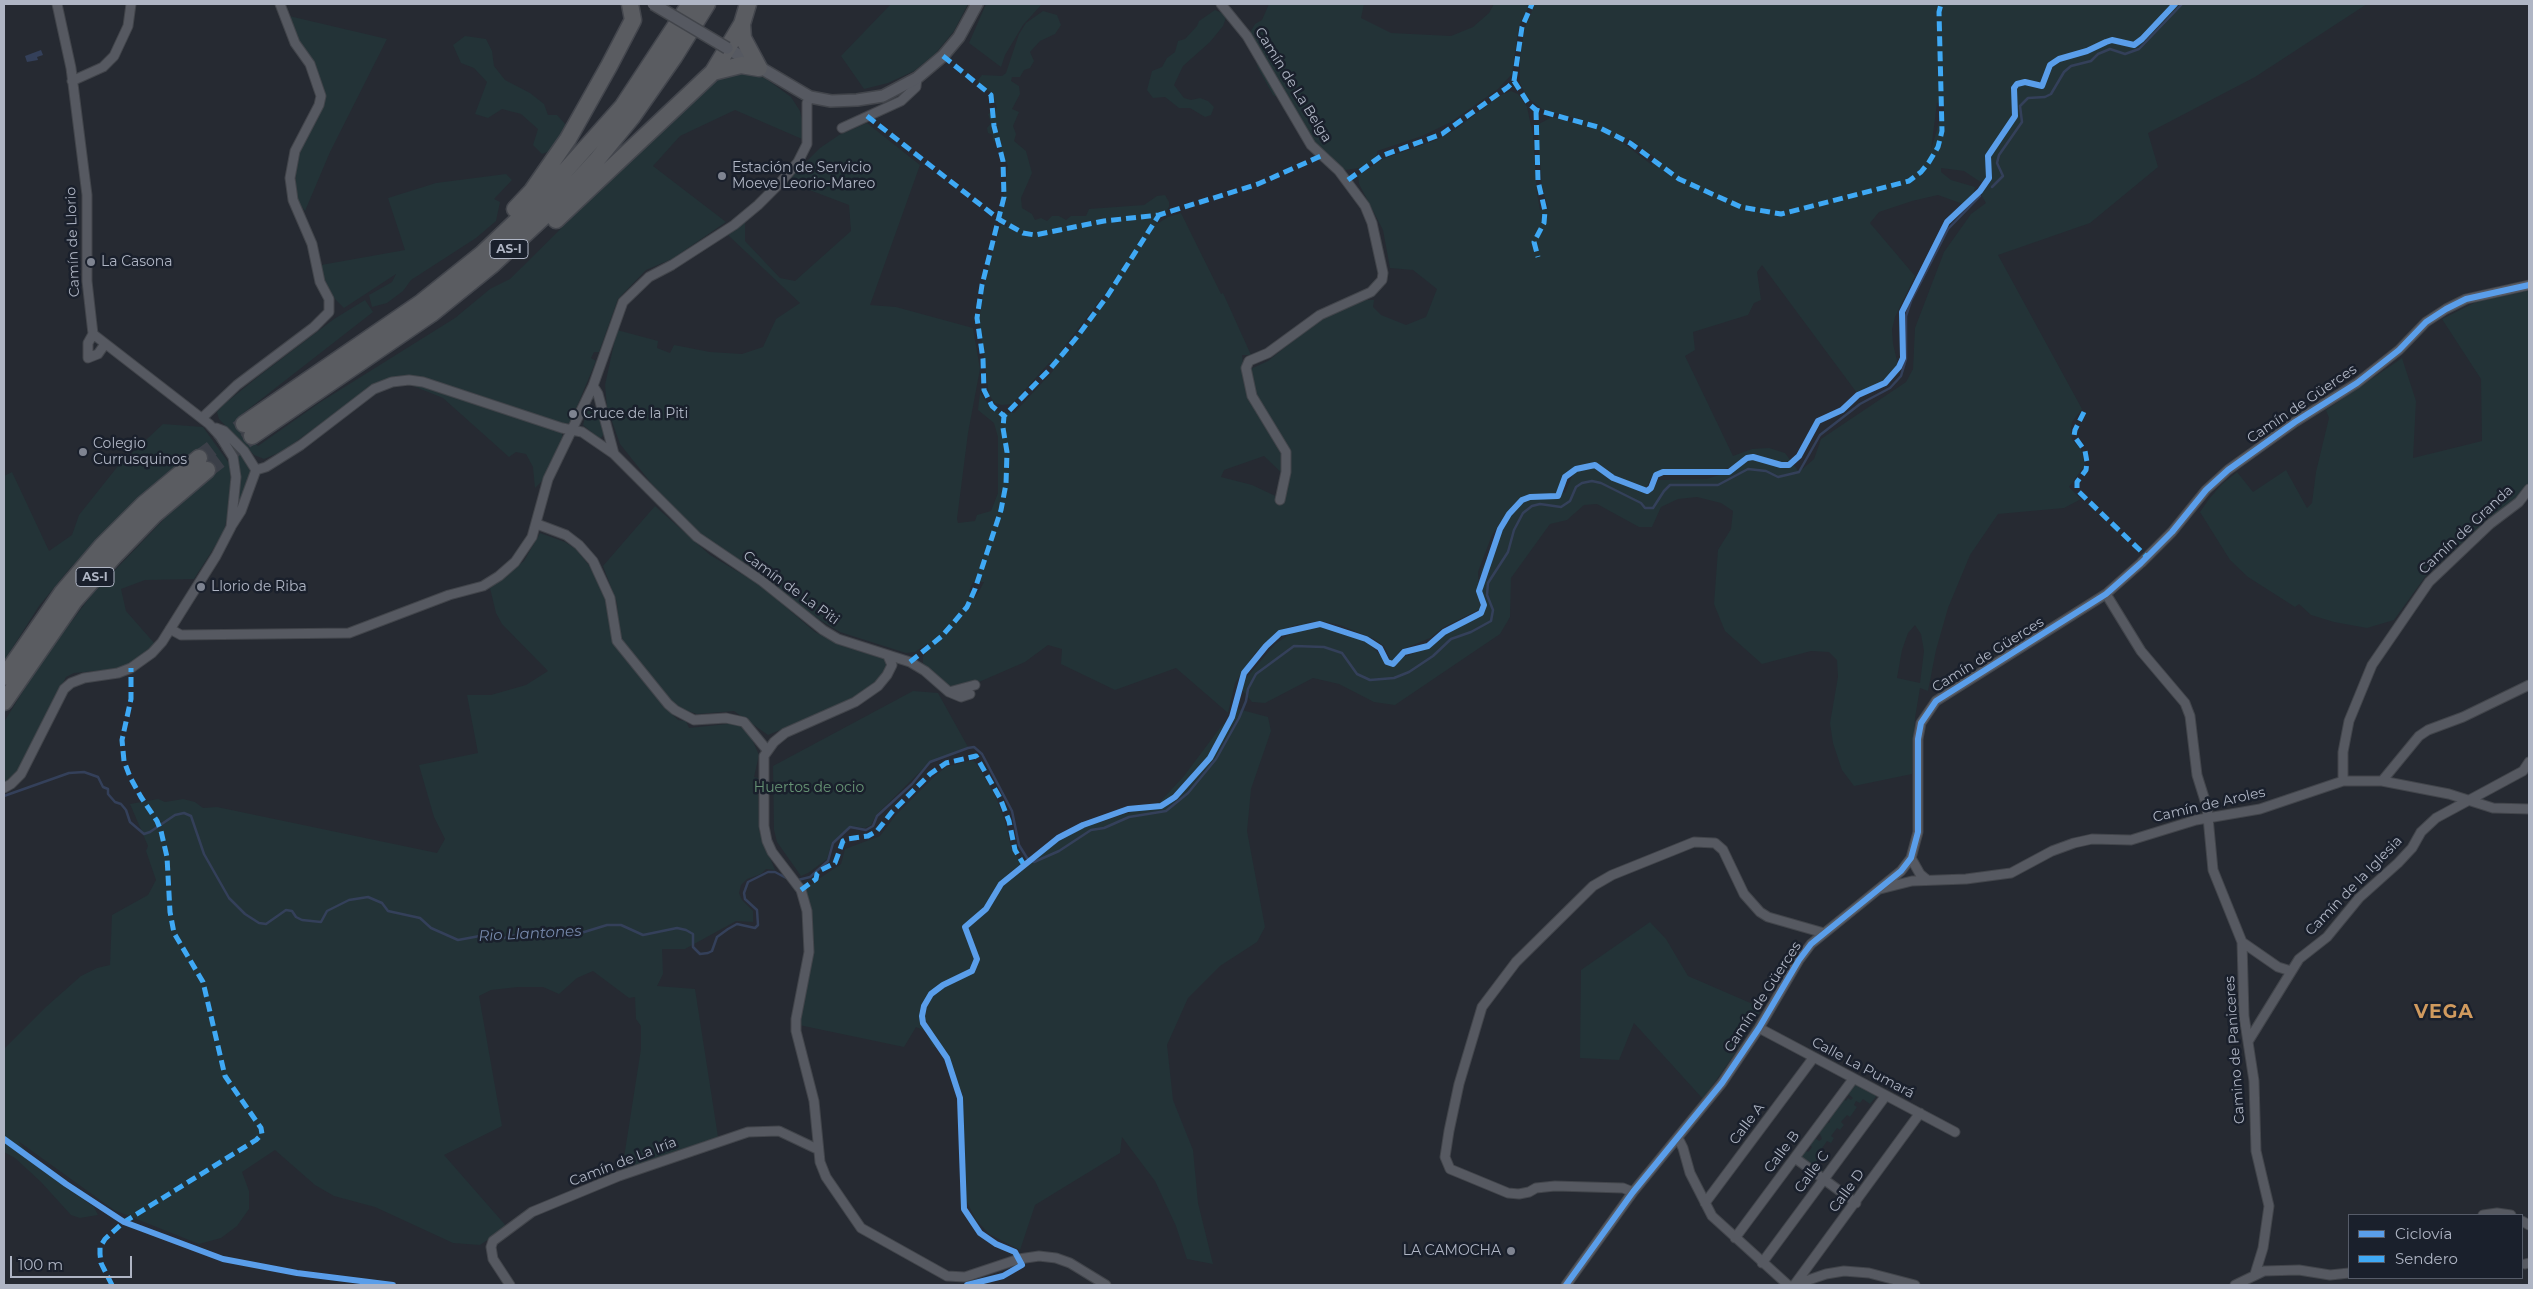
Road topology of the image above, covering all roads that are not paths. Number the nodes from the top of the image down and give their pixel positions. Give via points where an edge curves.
1 (57, 4) edge
2 (130, 4) edge
3 (280, 4) edge
4 (644, 4) edge
5 (653, 4) edge
6 (690, 4) edge
7 (708, 4) edge
8 (748, 4) edge
9 (977, 4) edge
10 (1221, 4) edge
11 (632, 12) edge
12 (742, 24) junction
13 (727, 48) junction
14 (759, 68) junction
15 (713, 72) junction
16 (917, 78) junction
17 (72, 82) junction
18 (810, 97) junction
19 (842, 128) dead end
20 (2529, 285) edge
21 (426, 308) junction
22 (93, 334) junction
23 (105, 344) junction
24 (593, 386) junction
25 (205, 421) junction
26 (573, 429) junction
27 (248, 430) tunnel mouth
28 (614, 454) junction
29 (256, 470) junction
30 (2529, 489) edge
31 (1280, 500) dead end
32 (537, 524) junction
33 (231, 527) junction
34 (2106, 594) junction
35 (170, 629) junction
36 (888, 656) junction
37 (4, 677) edge
38 (975, 685) dead end
39 (2529, 685) edge
40 (949, 692) junction
41 (970, 694) dead end
42 (4, 702) edge
43 (767, 750) junction
44 (2529, 762) edge
45 (2343, 781) junction
46 (2382, 781) junction
47 (4, 788) edge
48 (2470, 800) junction
49 (2529, 809) edge
50 (2207, 818) junction
51 (1911, 858) junction
52 (1928, 880) junction
53 (1880, 889) junction
54 (1824, 932) junction
55 (2242, 942) junction
56 (2291, 971) junction
57 (1759, 1028) junction
58 (2249, 1040) junction
59 (1811, 1061) dead end
60 (1851, 1082) dead end
61 (1884, 1098) dead end
62 (1920, 1113) junction
63 (1955, 1132) dead end
64 (1678, 1138) junction
65 (817, 1149) junction
66 (1795, 1158) junction
67 (1824, 1179) junction
68 (1633, 1192) junction
69 (1705, 1203) junction
70 (1856, 1203) junction
71 (2490, 1214) edge
72 (2504, 1214) edge
73 (1735, 1238) junction
74 (1762, 1263) junction
75 (2348, 1273) edge
76 (2255, 1274) junction
77 (954, 1281) edge
78 (510, 1285) edge
79 (1106, 1285) edge
80 (1566, 1285) edge
81 (1792, 1285) edge
82 (1915, 1285) edge
83 (2235, 1285) edge

1 - 17 street, Camín de Llorio
2 - 17 street via 128,26 114,56 103,67
3 - 25 street via 295,43 310,64 321,96 295,152 290,178 293,200 312,244 330,312 237,385
4 - 11 highway
5 - 13 street, bridge
6 - 21 highway, AS-I via 623,106 541,198
7 - 21 highway, AS-I via 632,117 552,209 493,264
8 - 12 highway
9 - 16 street via 959,37
10 - 31 street, Camín de La Belga via 1248,36 1311,145 1339,171 1365,206 1383,273 1382,280 1371,292 1320,315 1268,353 1249,361 1246,368 1252,396 1286,452
11 - 21 highway via 568,139 532,191
12 - 13 highway
12 - 14 highway via 743,38
13 - 14 street
13 - 15 highway
14 - 15 highway via 741,65
14 - 18 street
15 - 21 highway via 559,217 496,270
16 - 18 street via 883,96 831,101
16 - 19 street via 916,87 901,101
17 - 22 street, Camín de Llorio via 87,195 87,281
18 - 24 street via 807,103 807,144 798,162 758,205 672,265 649,277 623,302
20 - 34 street, Camín de Güerces via 2466,299 2426,322 2399,350 2357,383 2228,470 2206,490 2172,532
21 - 27 highway, AS-I
22 - 23 street
22 - 23 street, Camín de Llorio via 88,343 88,358 98,354
23 - 25 street
24 - 26 street
24 - 28 street, Camín de La Piti
25 - 29 street via 224,432 244,451
25 - 33 street via 220,436 233,458 236,477
26 - 28 street, Camín de La Piti
26 - 29 street, Camín de La Piti via 423,382 392,382 374,390 301,445
26 - 32 street via 548,479
28 - 36 street, Camín de La Piti via 709,547 762,581 822,630 838,639
29 - 33 street via 241,511
30 - 45 street, Camín de Granda via 2519,502 2490,524 2429,582 2372,665 2349,721 2342,752
32 - 35 street via 525,549 500,576 483,586 440,598 357,631 338,635 181,636
32 - 43 street via 566,535 593,561 610,598 616,640 668,704 694,720 735,718 744,722
33 - 35 street
34 - 50 street, Camino de Paniceres via 2141,651 2185,703
34 - 51 street, Camín de Güerces via 1936,701 1927,712 1918,739 1918,832
35 - 47 street via 152,653 131,668 71,682 64,689 21,774
36 - 40 street, Camín de La Piti via 910,662
36 - 43 street via 892,665 887,675 866,695 785,733
37 - 42 highway, AS-I via 62,593 102,546 144,504 203,464 74,601
38 - 40 street
39 - 46 street via 2463,718 2428,730
40 - 41 street via 961,697
43 - 65 street via 763,771 764,826 772,852 798,885 806,902 810,934 808,966 796,1031 814,1101
44 - 48 street, Camín de la Iglesia via 2522,771
45 - 46 street, Camín de Aroles
45 - 50 street, Camín de Aroles via 2260,809
46 - 48 street, Camín de Aroles
48 - 49 street, Camín de Aroles via 2493,808
48 - 56 street, Camín de la Iglesia via 2436,818 2421,832 2398,863 2358,898 2326,937 2307,951
50 - 52 street, Camín de Aroles via 2131,840 2092,839 2074,844 2052,851 2011,873
50 - 55 street, Camino de Paniceres via 2214,870
51 - 52 street via 1920,874
51 - 53 street, Camín de Güerces via 1902,871
52 - 53 street, Camín de Aroles
53 - 54 street, Camín de Güerces
54 - 57 street, Camín de Güerces via 1799,960
54 - 68 street via 1760,912 1744,894 1722,850 1715,843 1694,842 1593,886 1501,980 1482,1007 1478,1020 1459,1084 1446,1163 1450,1169 1508,1193 1519,1194 1556,1186 1623,1188
55 - 56 street via 2278,968
55 - 58 street, Camino de Paniceres via 2244,1016
56 - 58 street, Camín de la Iglesia
57 - 62 street, Calle La Pumará
57 - 64 street, Camín de Güerces via 1722,1083
58 - 76 street, Camino de Paniceres via 2256,1151 2268,1206 2263,1248
59 - 69 street, Calle A
60 - 66 street, Calle B
61 - 67 street, Calle C
62 - 63 street, Calle La Pumará
62 - 70 street, Calle D
64 - 68 street, Camín de Güerces
64 - 69 street
65 - 77 street via 826,1176 861,1228
65 - 78 street, Camín de La Iría via 779,1131 748,1132 619,1176 532,1212 493,1241 491,1247 493,1259
66 - 67 street
66 - 73 street, Calle B
67 - 70 street
67 - 74 street, Calle C
68 - 80 street, Camín de Güerces
69 - 73 street via 1712,1216
70 - 81 street, Calle D
71 - 72 street
73 - 74 street
74 - 81 street
75 - 76 street via 2330,1275 2276,1270
76 - 83 street
77 - 79 street via 1019,1259 1039,1256 1070,1263
81 - 82 street via 1826,1274 1850,1271

